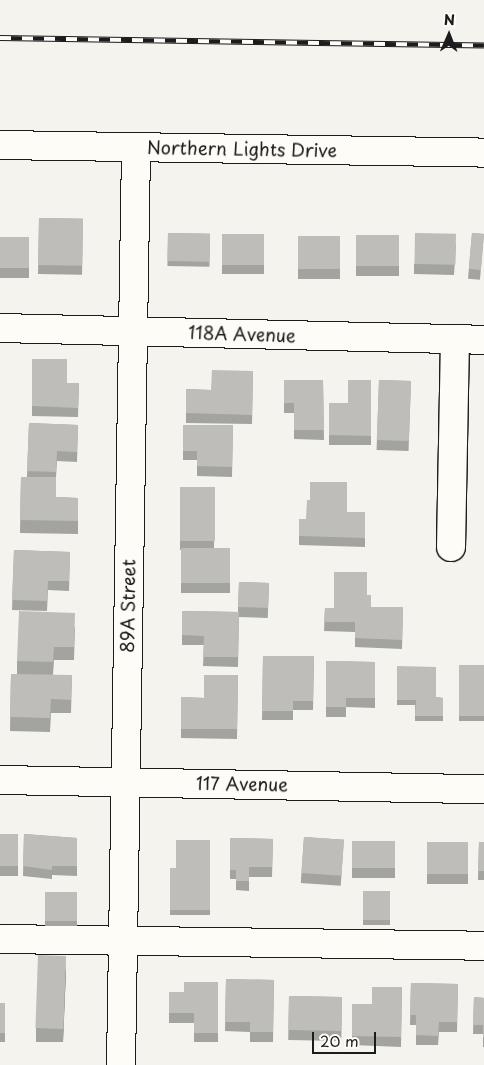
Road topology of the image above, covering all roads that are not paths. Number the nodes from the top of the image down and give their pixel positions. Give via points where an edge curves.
1 (0, 145) edge
2 (136, 147) junction
3 (484, 153) edge
4 (0, 328) edge
5 (134, 331) junction
6 (455, 340) junction
7 (484, 340) edge
8 (451, 547) dead end
9 (0, 780) edge
10 (125, 782) junction
11 (484, 789) edge
12 (0, 939) edge
13 (122, 941) junction
14 (484, 946) edge
15 (121, 1065) edge

1 - 2 street, Northern Lights Drive
2 - 3 street, Northern Lights Drive
2 - 5 street, 89A Street
4 - 5 street, 118A Avenue
5 - 6 street, 118A Avenue
5 - 10 street, 89A Street
6 - 7 street, 118A Avenue
6 - 8 street
9 - 10 street, 117 Avenue
10 - 11 street, 117 Avenue
10 - 13 street, 89A Street
12 - 13 street
13 - 14 street
13 - 15 street, 89A Street

